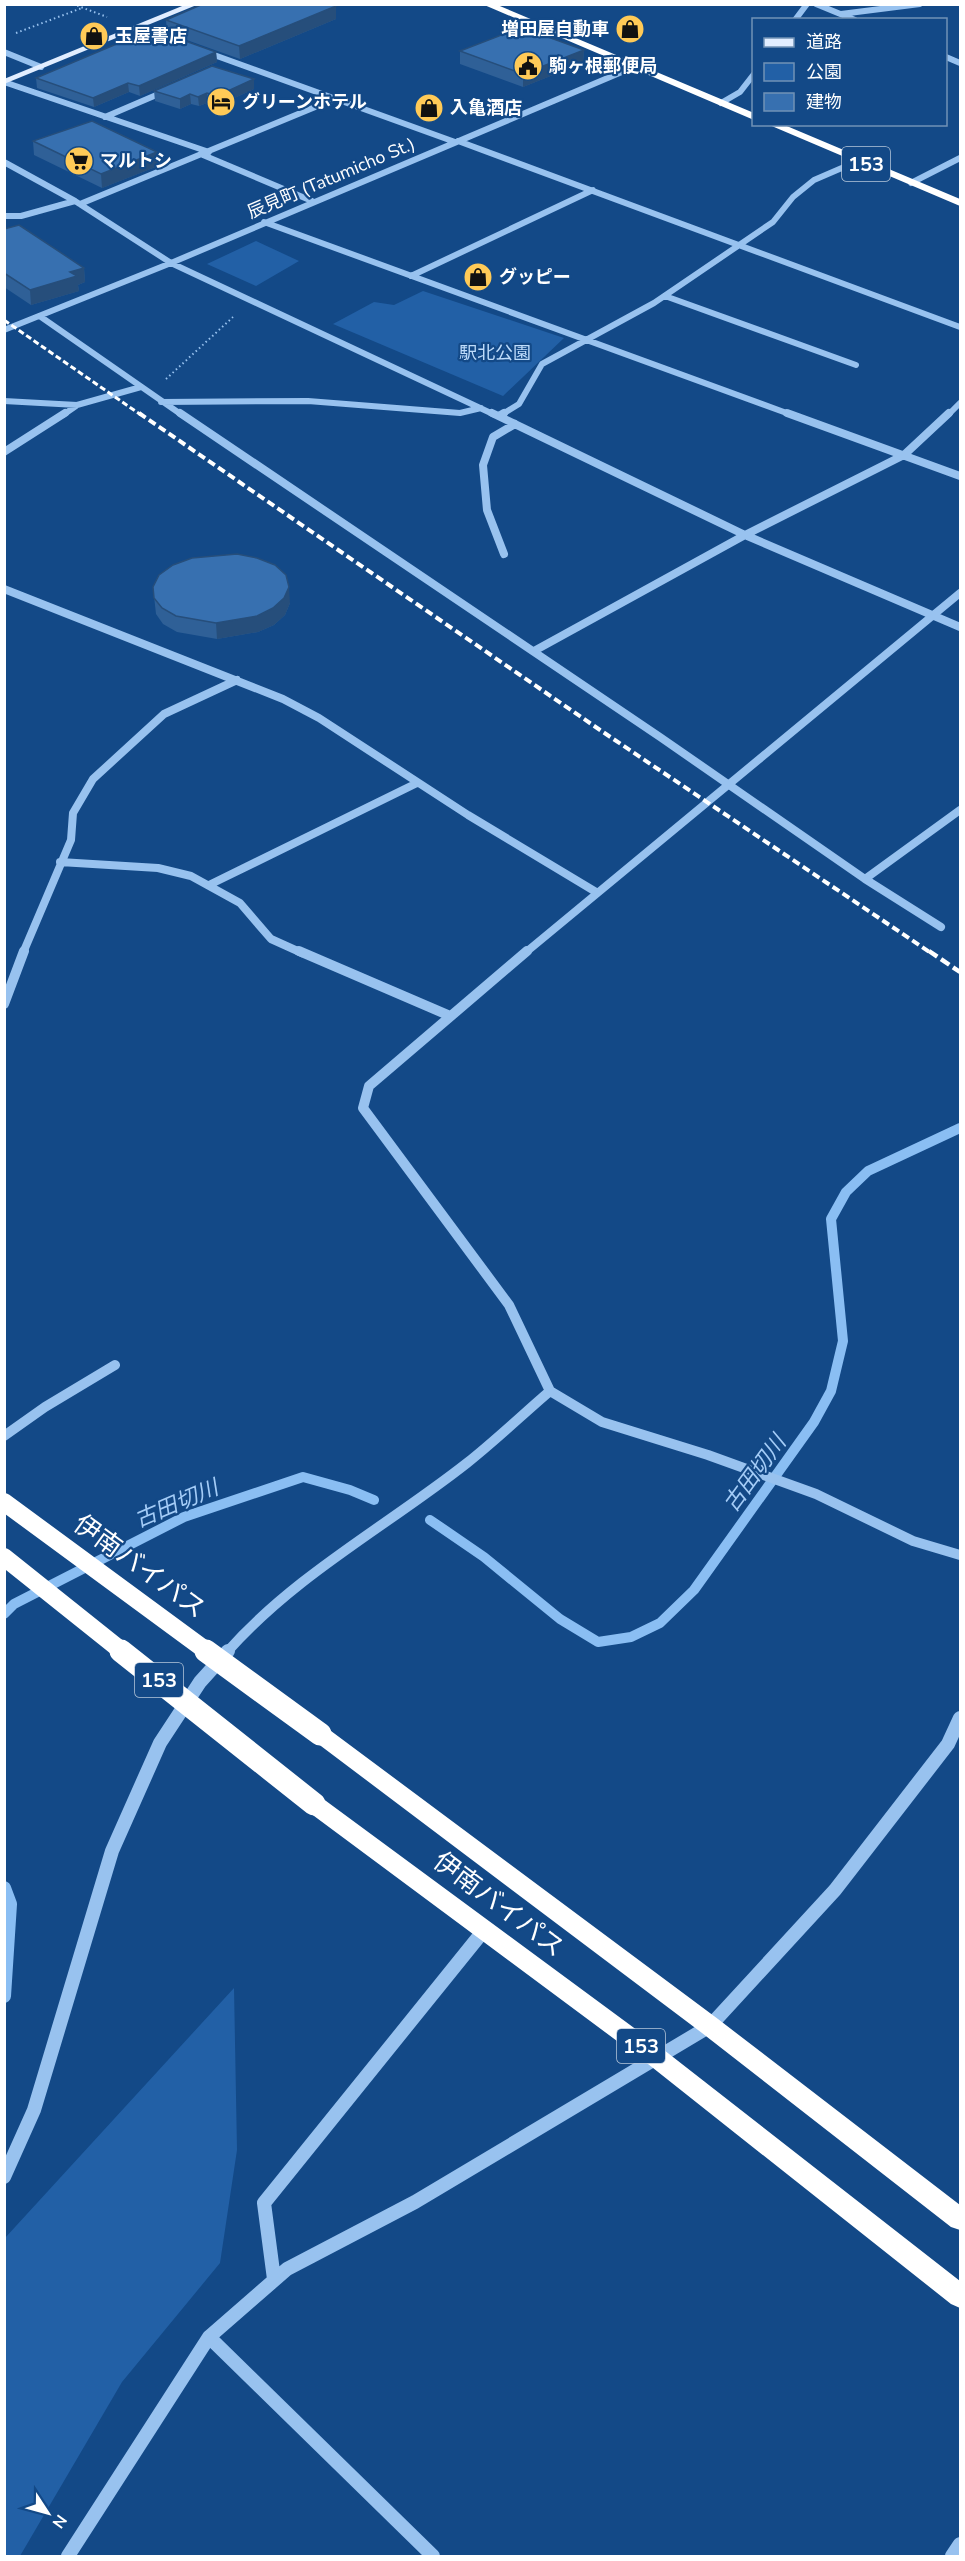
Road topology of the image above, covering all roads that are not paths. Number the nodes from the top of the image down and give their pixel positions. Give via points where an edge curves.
1 (195, 4) edge
2 (486, 4) edge
3 (807, 4) edge
4 (816, 4) edge
5 (920, 4) edge
6 (841, 14) junction
7 (796, 18) edge
8 (850, 18) edge
9 (138, 28) junction
10 (169, 39) edge
11 (190, 46) edge
12 (4, 52) edge
13 (232, 62) junction
14 (222, 66) edge
15 (636, 66) junction
16 (41, 67) junction
17 (752, 75) edge
18 (4, 82) edge
19 (179, 85) edge
20 (336, 98) junction
21 (721, 103) junction
22 (105, 117) junction
23 (752, 117) edge
24 (777, 126) edge
25 (456, 141) junction
26 (206, 154) junction
27 (960, 158) edge
28 (858, 161) junction
29 (4, 162) edge
30 (911, 183) junction
31 (593, 190) junction
32 (312, 201) junction
33 (78, 202) junction
34 (960, 203) edge
35 (4, 216) edge
36 (264, 222) junction
37 (742, 245) junction
38 (171, 263) junction
39 (411, 276) junction
40 (665, 296) junction
41 (41, 317) junction
42 (960, 327) edge
43 (4, 330) edge
44 (582, 339) junction
45 (856, 365) dead end
46 (141, 387) junction
47 (4, 401) edge
48 (160, 402) junction
49 (960, 403) edge
50 (77, 405) junction
51 (481, 408) junction
52 (499, 416) junction
53 (515, 424) junction
54 (4, 452) edge
55 (904, 455) junction
56 (960, 476) edge
57 (745, 535) junction
58 (504, 554) dead end
59 (4, 589) edge
60 (960, 593) edge
61 (934, 615) junction
62 (960, 627) edge
63 (534, 651) junction
64 (237, 680) junction
65 (417, 783) junction
66 (732, 784) junction
67 (960, 810) edge
68 (60, 862) junction
69 (865, 879) junction
70 (209, 885) junction
71 (596, 892) junction
72 (941, 927) dead end
73 (4, 1004) edge
74 (448, 1015) junction
75 (116, 1365) dead end
76 (550, 1391) junction
77 (4, 1436) edge
78 (4, 1502) edge
79 (960, 1556) edge
80 (4, 1557) edge
81 (960, 1718) edge
82 (485, 1929) junction
83 (710, 2026) junction
84 (656, 2057) junction
85 (4, 2177) edge
86 (960, 2219) edge
87 (274, 2279) junction
88 (960, 2296) edge
89 (209, 2337) junction
90 (960, 2544) edge
91 (68, 2556) edge
92 (433, 2556) edge
93 (951, 2556) edge

1 - 9 main road
2 - 15 highway
3 - 7 street
4 - 6 street
5 - 6 street
6 - 8 street
9 - 10 street
9 - 16 main road
11 - 13 street
12 - 16 street
13 - 14 street
13 - 20 street
15 - 21 highway
15 - 25 street, 辰見町 (Tatumicho St.)
16 - 18 main road
17 - 21 street via 740,92
18 - 22 street
19 - 22 street
20 - 25 street
20 - 26 street
21 - 23 highway
22 - 26 street
24 - 28 highway, 153
25 - 31 street
25 - 32 street, 辰見町 (Tatumicho St.)
26 - 32 street
26 - 33 street
27 - 30 street
28 - 30 highway, 153
28 - 37 street via 814,180 773,222
29 - 33 street
30 - 34 highway, 153
31 - 37 street
31 - 39 street
32 - 36 street, 辰見町 (Tatumicho St.)
33 - 35 street via 21,216
33 - 38 street
36 - 38 street, 辰見町 (Tatumicho St.)
36 - 39 street
37 - 40 street
37 - 42 street
38 - 41 street, 辰見町 (Tatumicho St.)
38 - 51 street
39 - 44 street
40 - 44 street
40 - 45 street
41 - 43 street, 辰見町 (Tatumicho St.)
41 - 46 street
44 - 52 street via 542,364 519,404
44 - 55 street
46 - 48 street
46 - 50 street
47 - 50 street
48 - 51 street via 308,400 460,413
48 - 63 street
49 - 55 street
50 - 54 street
51 - 52 street
52 - 53 street
53 - 57 street
53 - 58 street via 493,437 483,465 487,510
55 - 56 street
55 - 57 street
57 - 61 street
57 - 63 street
59 - 64 street
60 - 61 street
61 - 62 street
61 - 66 street
63 - 66 street
64 - 65 street via 319,718
64 - 68 street via 164,714 93,779 73,813 71,840
65 - 70 street
65 - 71 street
66 - 69 street
66 - 71 street
67 - 69 street
68 - 70 street via 158,868
68 - 73 street
69 - 72 street
70 - 74 street via 240,903 271,939
71 - 74 street
74 - 76 street via 369,1086 363,1108 509,1305
75 - 77 street
76 - 79 street via 602,1422 816,1494 913,1541
76 - 85 street via 466,1463 255,1620 200,1682 160,1743 112,1851 34,2110
78 - 83 highway, 伊南バイパス / 153, bridge
80 - 82 highway, 伊南バイパス / 153, bridge via 315,1803
81 - 83 street via 948,1744 835,1890
82 - 84 highway, 伊南バイパス / 153
82 - 87 street via 264,2203
83 - 84 street
83 - 86 highway, 伊南バイパス / 153
84 - 87 street via 415,2202
84 - 88 highway, 伊南バイパス / 153
87 - 89 street
89 - 91 street
89 - 92 street
90 - 93 street

